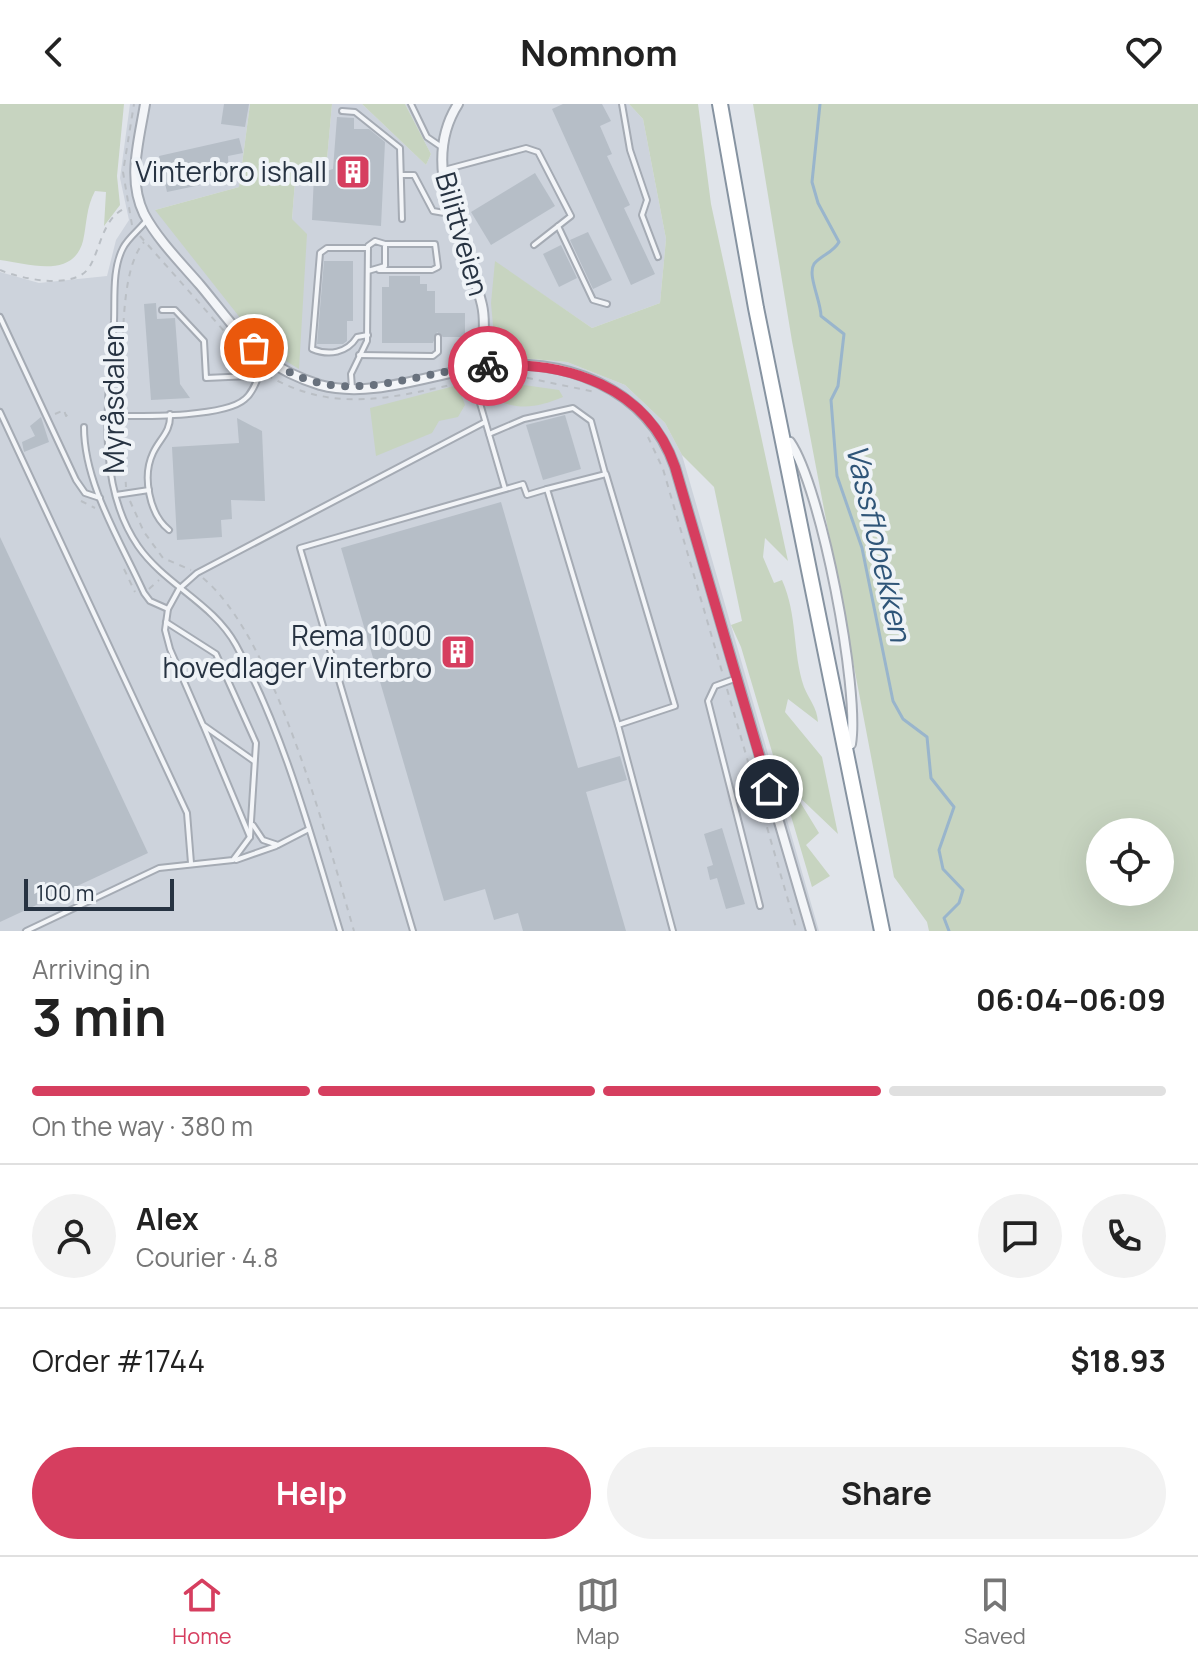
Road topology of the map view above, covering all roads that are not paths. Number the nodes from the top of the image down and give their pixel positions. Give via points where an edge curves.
1 (145, 104) edge
2 (411, 104) edge
3 (458, 104) edge
4 (622, 104) edge
5 (720, 104) edge
6 (727, 104) edge
7 (342, 111) dead end
8 (443, 148) junction
9 (442, 170) junction
10 (401, 175) junction
11 (453, 213) junction
12 (402, 219) dead end
13 (147, 220) junction
14 (558, 226) junction
15 (385, 244) junction
16 (534, 245) dead end
17 (368, 248) junction
18 (658, 257) dead end
19 (379, 270) junction
20 (368, 271) junction
21 (607, 304) dead end
22 (162, 310) dead end
23 (0, 317) edge
24 (368, 335) junction
25 (438, 337) dead end
26 (359, 355) junction
27 (266, 359) junction
28 (483, 366) junction
29 (470, 369) junction
30 (261, 370) junction
31 (352, 388) junction
32 (0, 412) edge
33 (170, 414) junction
34 (109, 416) junction
35 (485, 422) junction
36 (84, 427) dead end
37 (489, 434) junction
38 (606, 474) junction
39 (505, 489) junction
40 (547, 489) junction
41 (149, 490) junction
42 (116, 495) junction
43 (100, 498) junction
44 (169, 530) dead end
45 (179, 589) junction
46 (168, 609) junction
47 (166, 622) junction
48 (737, 678) junction
49 (203, 725) junction
50 (618, 725) junction
51 (254, 761) junction
52 (253, 825) junction
53 (309, 829) junction
54 (250, 837) junction
55 (278, 845) junction
56 (233, 860) junction
57 (191, 863) junction
58 (760, 906) dead end
59 (26, 931) edge
60 (340, 931) edge
61 (413, 931) edge
62 (673, 931) edge
63 (811, 931) edge
64 (882, 931) edge
65 (889, 931) edge

1 - 13 street via 135,181
2 - 8 lane via 427,137
3 - 8 street, Bilittveien
4 - 18 lane via 630,150 646,192 642,215
5 - 64 highway
6 - 65 highway via 742,203
7 - 10 lane via 355,112 400,148
8 - 9 street, Bilittveien
9 - 11 street, Bilittveien
9 - 14 lane via 526,148 538,152 571,216
10 - 11 lane via 414,175 433,211
10 - 12 lane
11 - 28 street, Bilittveien via 484,312
13 - 27 street
13 - 34 lane, Myråsdalen via 123,248 117,267
14 - 16 lane
14 - 21 lane via 593,300
15 - 17 lane via 375,241
15 - 19 lane via 385,266
15 - 19 lane via 435,244 438,267
17 - 20 lane
17 - 24 lane via 327,248 320,253 312,349 340,352
19 - 20 lane
20 - 24 lane
22 - 30 lane via 175,310 204,341 206,378 250,376
23 - 43 lane via 76,480 85,493
24 - 26 lane
25 - 26 lane via 433,356
26 - 31 lane
27 - 30 lane
27 - 31 street via 308,381
28 - 29 street
28 - 48 street via 528,365 581,375 613,388 645,414 670,452
29 - 31 street
29 - 35 lane
30 - 33 lane via 249,395 237,405
32 - 57 lane via 187,813
33 - 34 lane
33 - 41 lane via 168,432 151,458
34 - 42 lane, Myråsdalen
35 - 37 lane
35 - 45 lane via 197,573
36 - 43 lane
37 - 38 lane via 573,408 591,421
37 - 39 lane
38 - 40 lane
38 - 50 lane via 675,706
39 - 40 lane via 523,484 527,495
39 - 61 lane via 300,548
40 - 50 lane
41 - 42 lane
41 - 44 lane via 158,519
42 - 45 lane, Myråsdalen via 139,546
43 - 46 lane via 144,593
45 - 46 lane
45 - 53 lane, Myråsdalen via 220,621 236,644
46 - 47 lane
47 - 49 lane via 170,649
47 - 51 lane via 216,654 256,743
48 - 58 lane via 715,686 708,701
48 - 63 street
49 - 51 lane
49 - 54 lane
50 - 62 lane
51 - 52 lane
52 - 54 lane
52 - 55 lane via 263,840
53 - 55 lane
53 - 60 lane, Myråsdalen
54 - 56 lane
55 - 56 lane
56 - 57 lane
57 - 59 lane via 142,874

